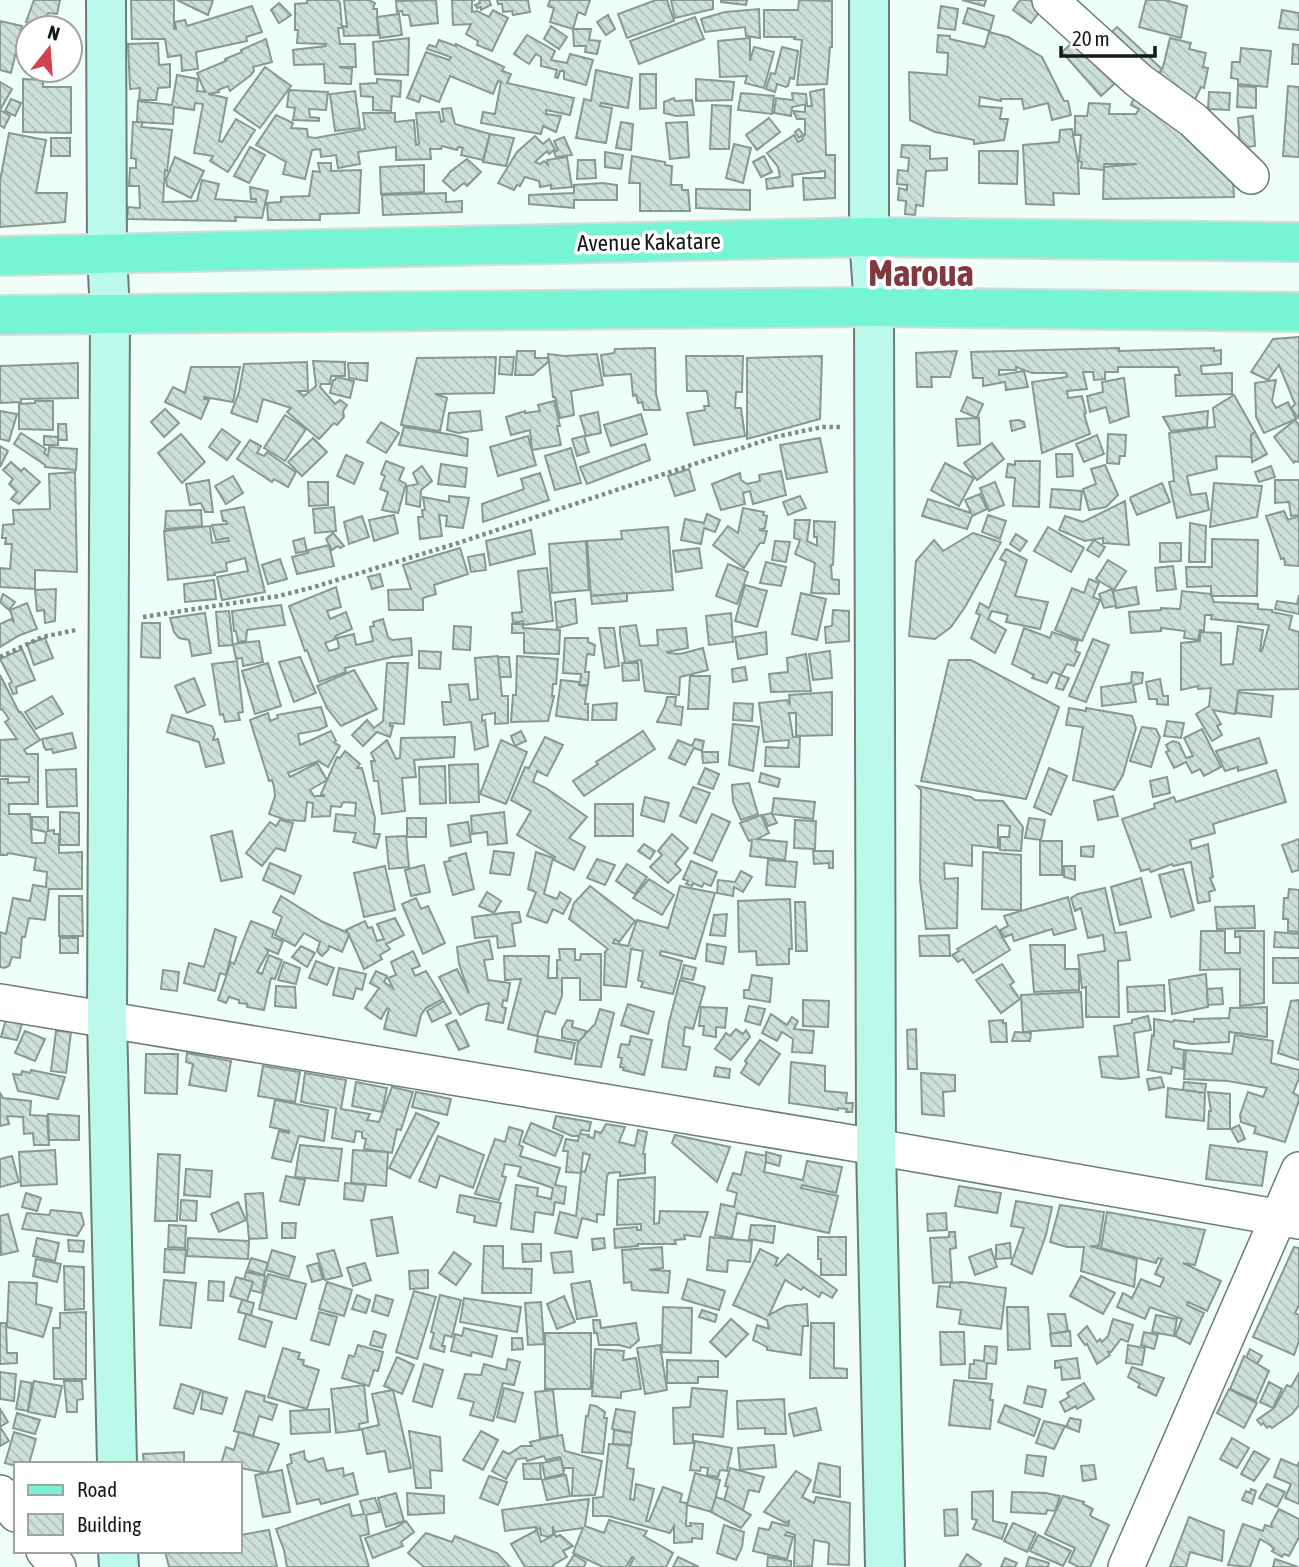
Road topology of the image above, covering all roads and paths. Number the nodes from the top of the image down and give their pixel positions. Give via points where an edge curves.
1 (106, 0) edge
2 (869, 0) edge
3 (1050, 0) edge
4 (1251, 176) dead end
5 (869, 237) junction
6 (1299, 242) edge
7 (107, 254) junction
8 (0, 256) edge
9 (874, 307) junction
10 (110, 312) junction
11 (1299, 312) edge
12 (0, 315) edge
13 (874, 425) junction
14 (109, 622) junction
15 (0, 657) edge
16 (0, 1002) edge
17 (107, 1018) junction
18 (876, 1147) junction
19 (1299, 1171) edge
20 (1288, 1219) edge
21 (117, 1462) edge
22 (0, 1493) edge
23 (14, 1511) edge
24 (46, 1553) edge
25 (58, 1567) edge
26 (885, 1567) edge
27 (1126, 1567) edge

1 - 7 main road
2 - 5 main road
3 - 4 street via 1138,80 1193,120
5 - 6 main road, Avenue Kakatare
5 - 7 main road, Avenue Kakatare
5 - 9 main road
7 - 8 main road, Avenue Kakatare
7 - 10 main road
9 - 10 main road
9 - 11 main road
9 - 13 main road
10 - 12 main road
10 - 14 main road
13 - 14 path via 822,427 775,437 314,587
13 - 18 main road
14 - 15 path via 42,637
14 - 17 main road
16 - 17 street
17 - 18 street
17 - 21 main road
18 - 20 street
18 - 26 main road
19 - 20 street
20 - 27 street
22 - 23 street
24 - 25 street

